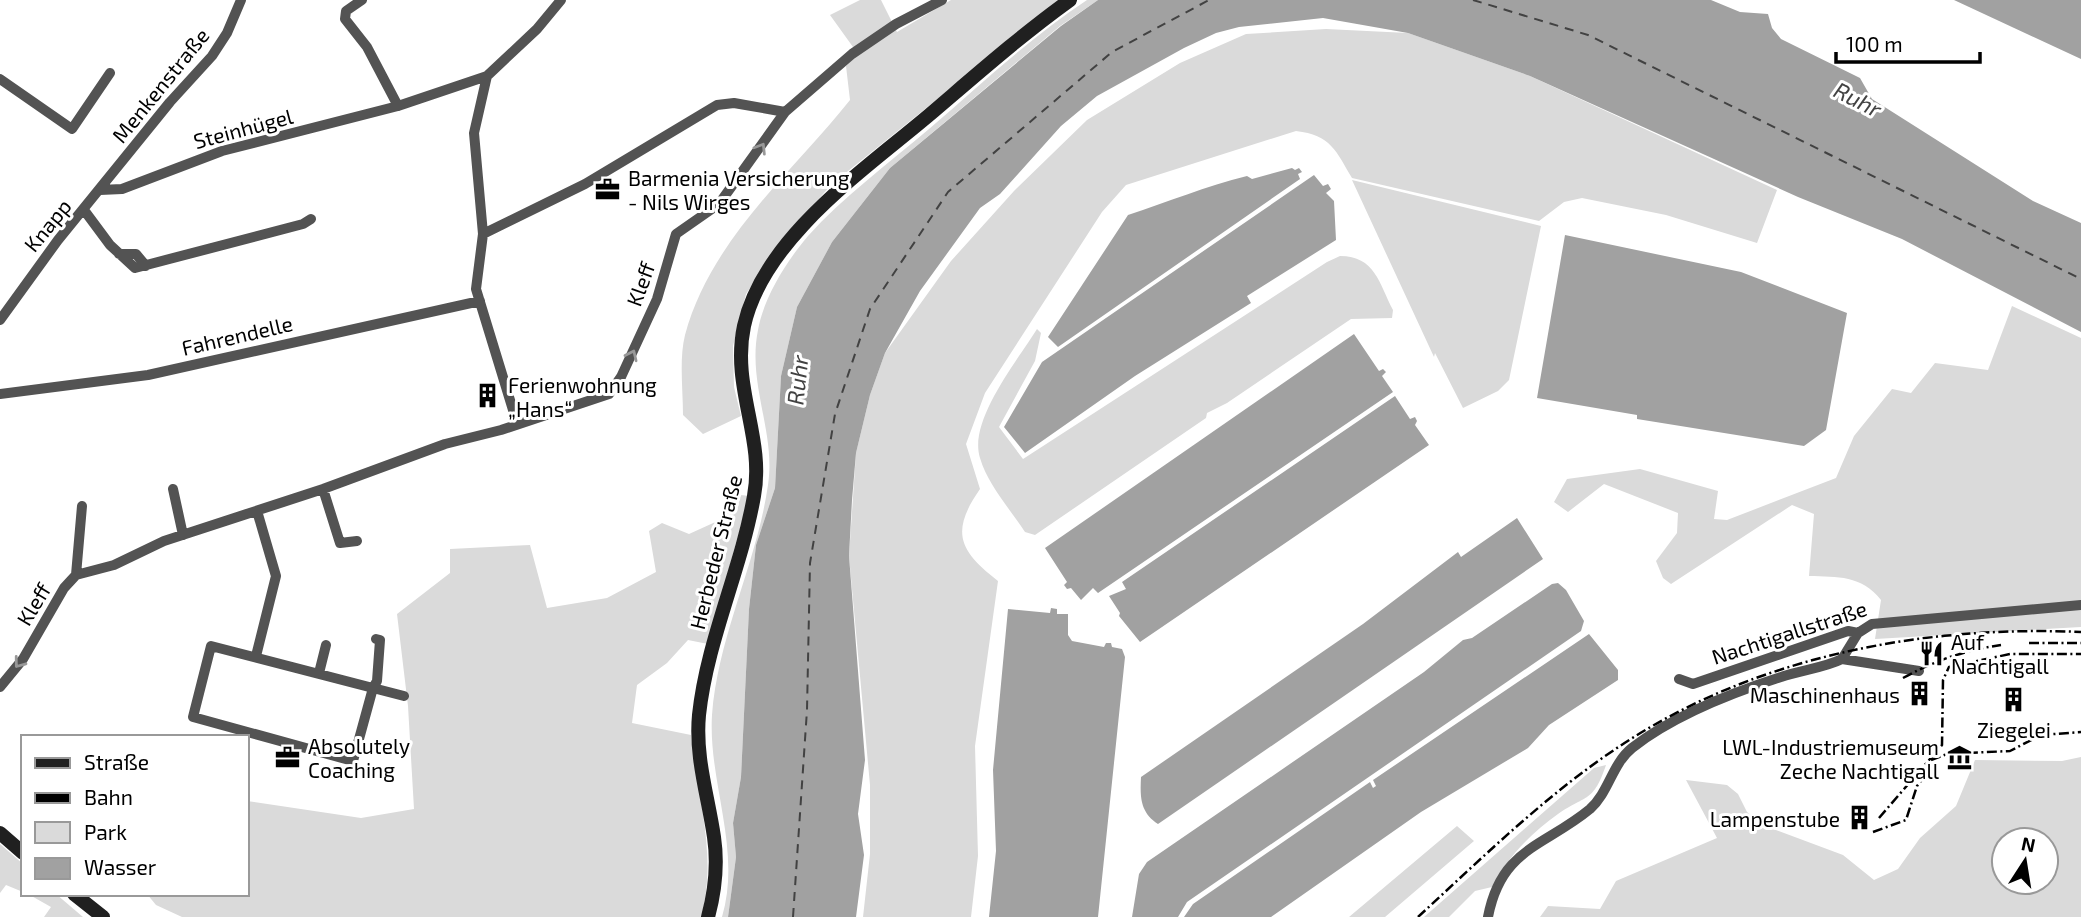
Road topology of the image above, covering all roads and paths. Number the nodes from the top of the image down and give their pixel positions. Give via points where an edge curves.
1 (241, 0) edge
2 (362, 0) edge
3 (561, 0) edge
4 (942, 0) edge
5 (1070, 0) edge
6 (110, 73) dead end
7 (487, 76) junction
8 (0, 79) edge
9 (398, 106) junction
10 (785, 112) junction
11 (100, 190) junction
12 (84, 210) junction
13 (311, 219) dead end
14 (483, 234) junction
15 (480, 301) junction
16 (0, 320) edge
17 (0, 394) edge
18 (517, 423) junction
19 (173, 489) dead end
20 (323, 489) junction
21 (82, 506) dead end
22 (257, 511) junction
23 (183, 535) junction
24 (357, 541) dead end
25 (76, 575) junction
26 (2081, 605) edge
27 (1858, 633) junction
28 (376, 639) dead end
29 (326, 645) dead end
30 (256, 656) junction
31 (1842, 659) junction
32 (1919, 671) dead end
33 (319, 673) junction
34 (1679, 679) dead end
35 (0, 687) edge
36 (373, 688) junction
37 (404, 696) dead end
38 (0, 833) edge
39 (21, 851) edge
40 (77, 896) edge
41 (103, 917) edge
42 (708, 917) edge
43 (1488, 917) edge

1 - 11 street, Menkenstraße via 212,56
2 - 9 street via 346,11 345,19 367,47
3 - 7 street, Steinhügel
4 - 10 street, Kleff via 852,54
5 - 42 main road, Herbeder Straße via 830,199 778,257 748,310 740,377 757,474 699,716 702,776 716,862
6 - 8 street via 72,129
7 - 9 street, Steinhügel
7 - 14 street via 474,133
9 - 11 street, Steinhügel via 222,151 121,189
10 - 14 street via 734,103 717,105 585,184
18 -> 10 street, Kleff via 604,398 614,389 657,299 676,234 719,204
11 - 12 street, Knapp
12 - 13 street via 119,254 136,254 146,266
12 - 16 street, Knapp
14 - 15 street via 476,289
15 - 17 street, Fahrendelle via 148,375
15 - 18 street
18 - 20 street, Kleff
19 - 23 street
20 - 22 street, Kleff
20 - 24 street via 340,543
21 - 25 street, Kleff
22 - 23 street, Kleff
22 - 30 street via 276,576
23 - 25 street, Kleff via 114,565
25 -> 35 street, Kleff
26 - 27 street, Nachtigallstraße via 1884,621
27 - 31 street
27 - 34 street, Nachtigallstraße via 1849,631 1693,684
28 - 36 street via 380,640
29 - 33 street
30 - 33 street
30 - 36 street via 211,646 193,717 354,761
31 - 32 street
31 - 43 street via 1728,697 1632,748 1595,804 1525,850 1509,867 1494,892
33 - 36 street
36 - 37 street
38 - 39 main road
40 - 41 main road

